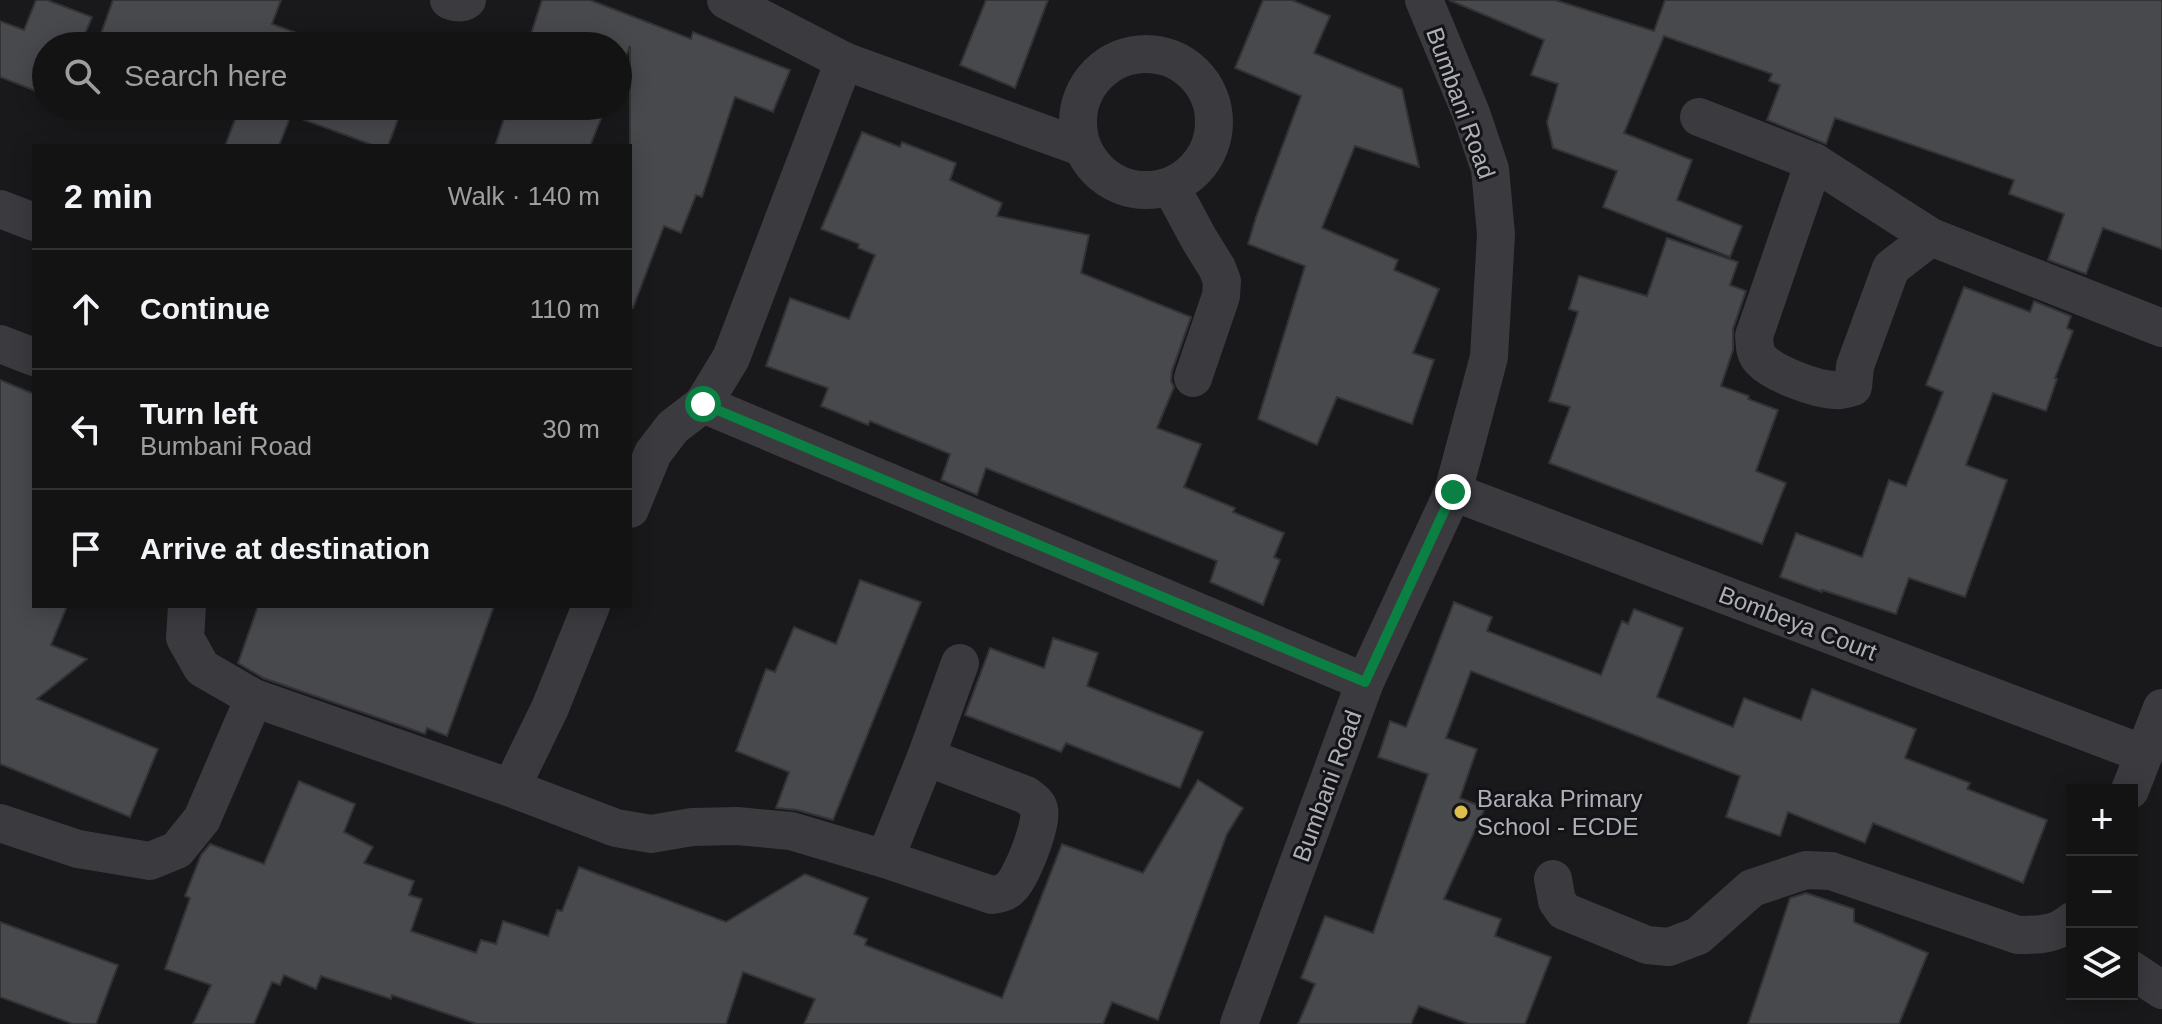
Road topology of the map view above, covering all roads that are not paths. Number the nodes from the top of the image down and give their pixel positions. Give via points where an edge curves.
1 (449, 0) edge
2 (467, 0) edge
3 (726, 0) edge
4 (1424, 0) edge
5 (844, 61) junction
6 (1699, 117) dead end
7 (1081, 147) junction
8 (1814, 162) junction
9 (1171, 187) junction
10 (0, 209) edge
11 (32, 221) edge
12 (1931, 237) junction
13 (2162, 328) edge
14 (0, 344) edge
15 (32, 356) edge
16 (1193, 378) dead end
17 (703, 404) junction
18 (1453, 492) junction
19 (632, 504) edge
20 (187, 608) edge
21 (590, 608) edge
22 (960, 663) dead end
23 (1365, 682) junction
24 (254, 698) junction
25 (2162, 708) edge
26 (2144, 754) junction
27 (926, 757) junction
28 (2132, 784) edge
29 (511, 788) junction
30 (0, 823) edge
31 (885, 859) junction
32 (1553, 879) dead end
33 (2066, 927) edge
34 (2138, 974) edge
35 (2162, 990) edge
36 (1239, 1024) edge

1 - 2 street
3 - 5 street
4 - 18 street, Bumbani Road via 1490,169 1496,234 1489,357
5 - 7 street
5 - 17 street via 731,358
6 - 8 street
7 - 9 street via 1102,176 1135,191
7 - 9 street via 1077,111 1091,78 1120,57 1132,55 1156,53 1189,67 1211,96 1215,133 1200,165
8 - 12 street
8 - 12 street via 1754,336 1761,360 1777,372 1825,389 1853,387 1855,366 1891,268
9 - 16 street via 1222,281
10 - 11 street
12 - 13 street
14 - 15 street
17 - 19 street via 673,427 653,453
17 - 23 street
18 - 23 street, Bumbani Road
18 - 26 street, Bombeya Court
20 - 24 street via 185,638 202,668
21 - 29 street
22 - 27 street
23 - 36 street, Bumbani Road
24 - 29 street
24 - 30 street via 202,819 177,850 150,861 78,849
25 - 26 street
26 - 28 street
27 - 31 street
27 - 31 street via 1035,801 1039,824 1019,876 1009,890 992,895
29 - 31 street via 616,828 651,834 737,826 791,831
32 - 33 street via 1564,911 1647,945 1669,947 1698,936 1752,888 1806,870 1831,871 2018,935 2044,935
34 - 35 street

